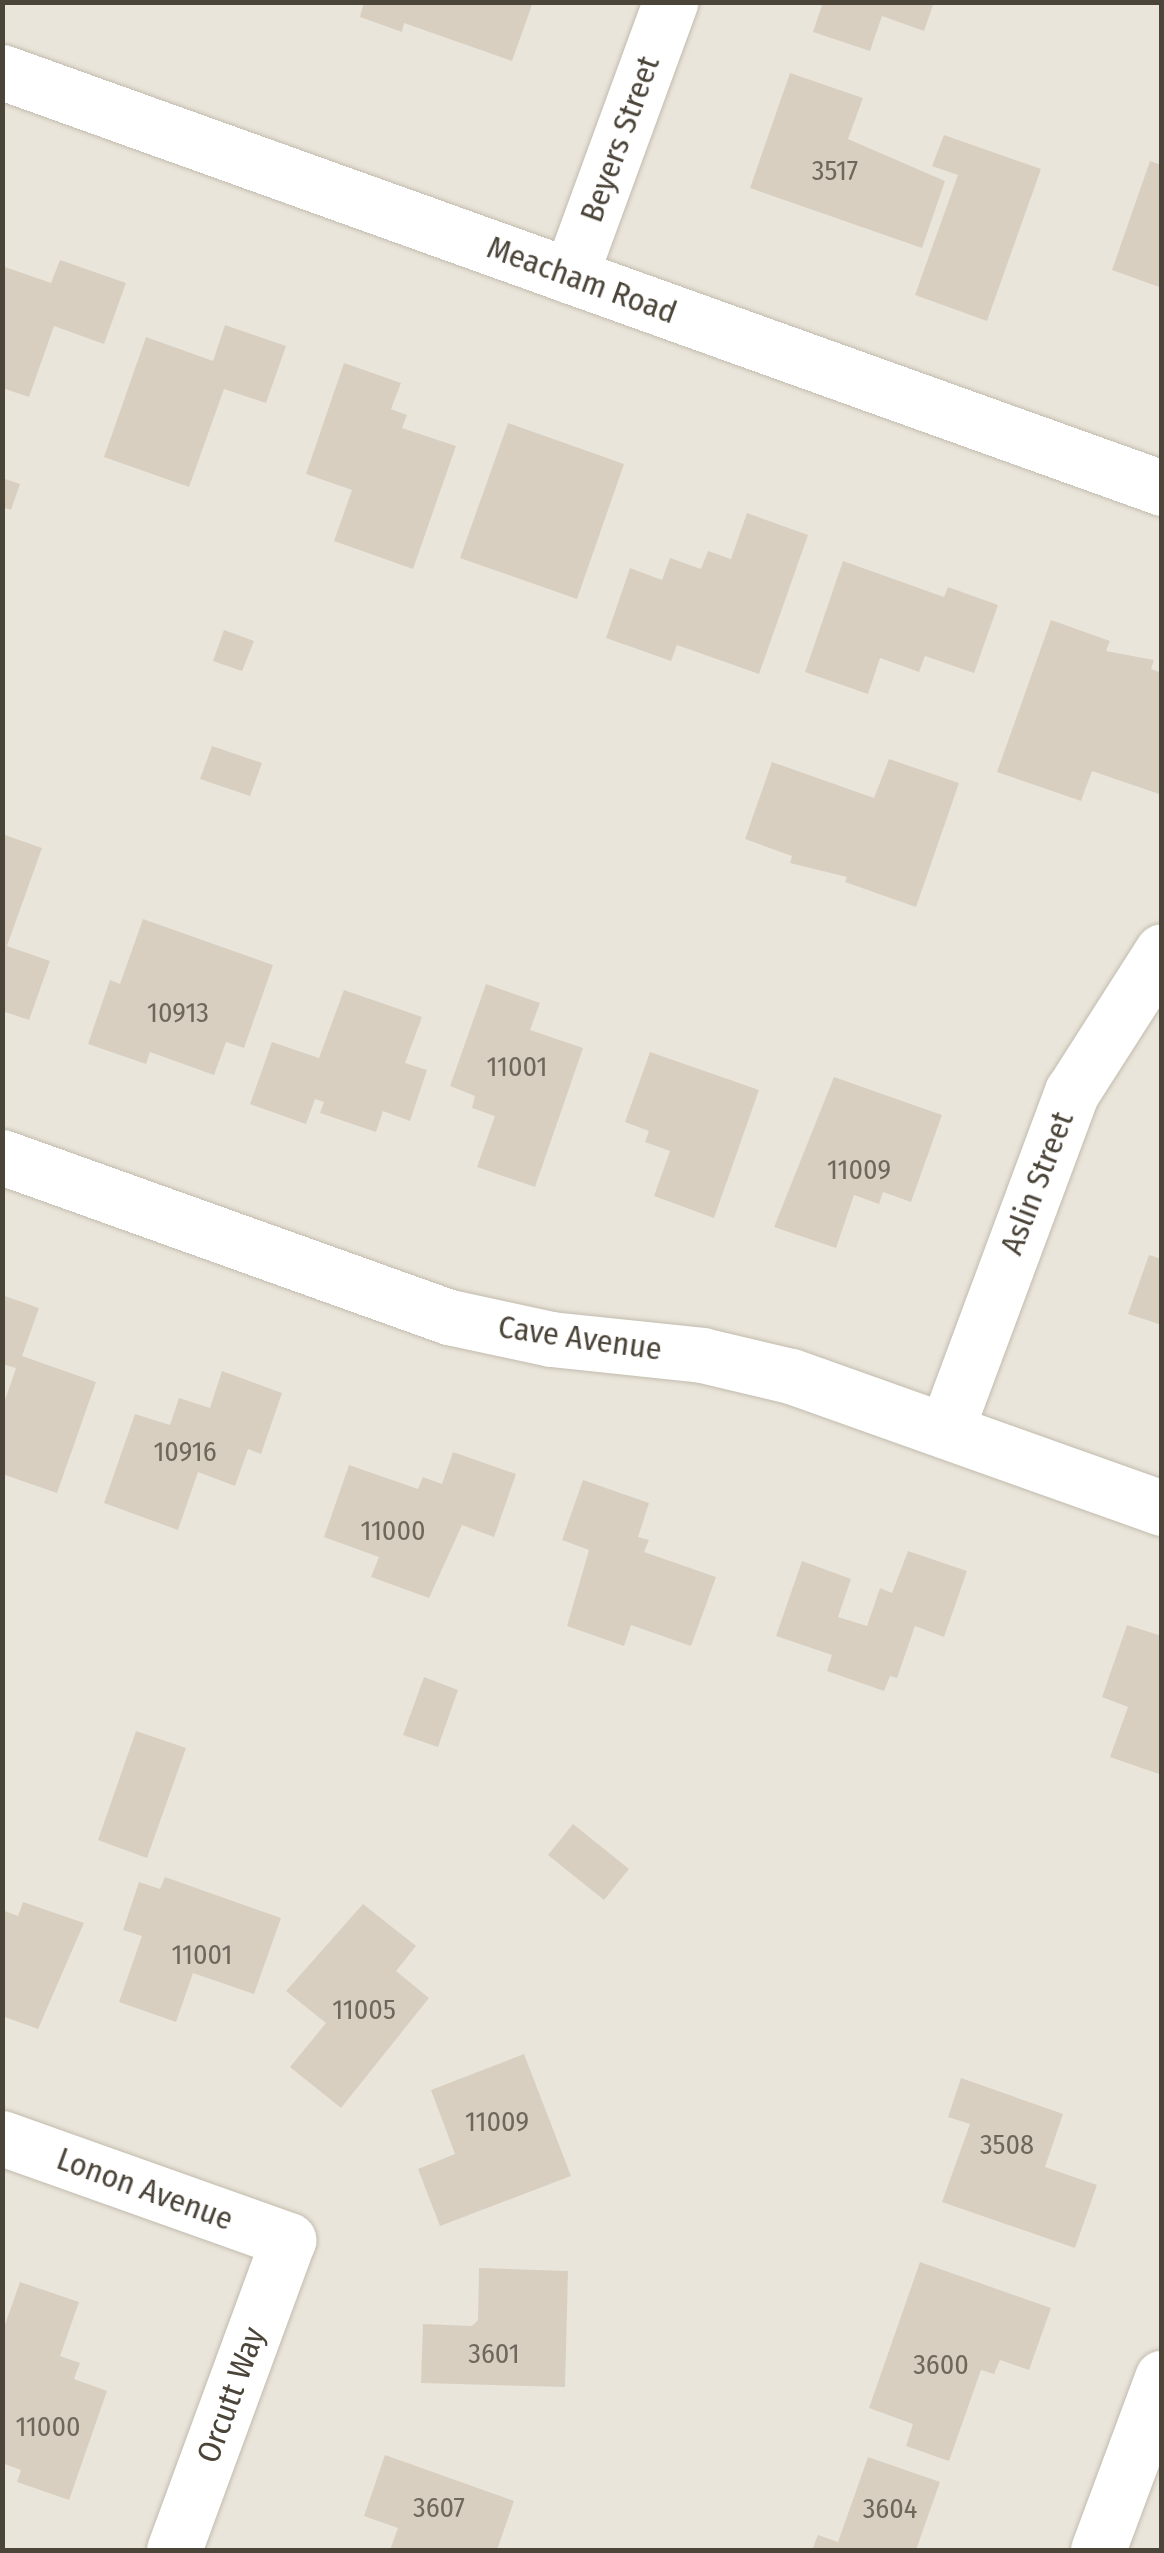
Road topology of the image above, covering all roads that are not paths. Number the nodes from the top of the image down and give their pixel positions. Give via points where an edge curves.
1 (670, 2) edge
2 (2, 72) edge
3 (570, 276) junction
4 (1162, 488) edge
5 (1162, 951) edge
6 (2, 1157) edge
7 (946, 1430) junction
8 (1162, 1508) edge
9 (2, 2138) edge
10 (288, 2240) joint
11 (1162, 2378) edge
12 (1115, 2546) edge
13 (174, 2550) edge

1 - 3 street, Beyers Street
2 - 3 street, Meacham Road
3 - 4 street, Meacham Road
5 - 7 street, Aslin Street via 1072,1092
6 - 7 street, Cave Avenue via 448,1317 551,1339 702,1355 792,1376
7 - 8 street, Cave Avenue
9 - 10 street, Lonon Avenue
10 - 13 street, Orcutt Way
11 - 12 street

